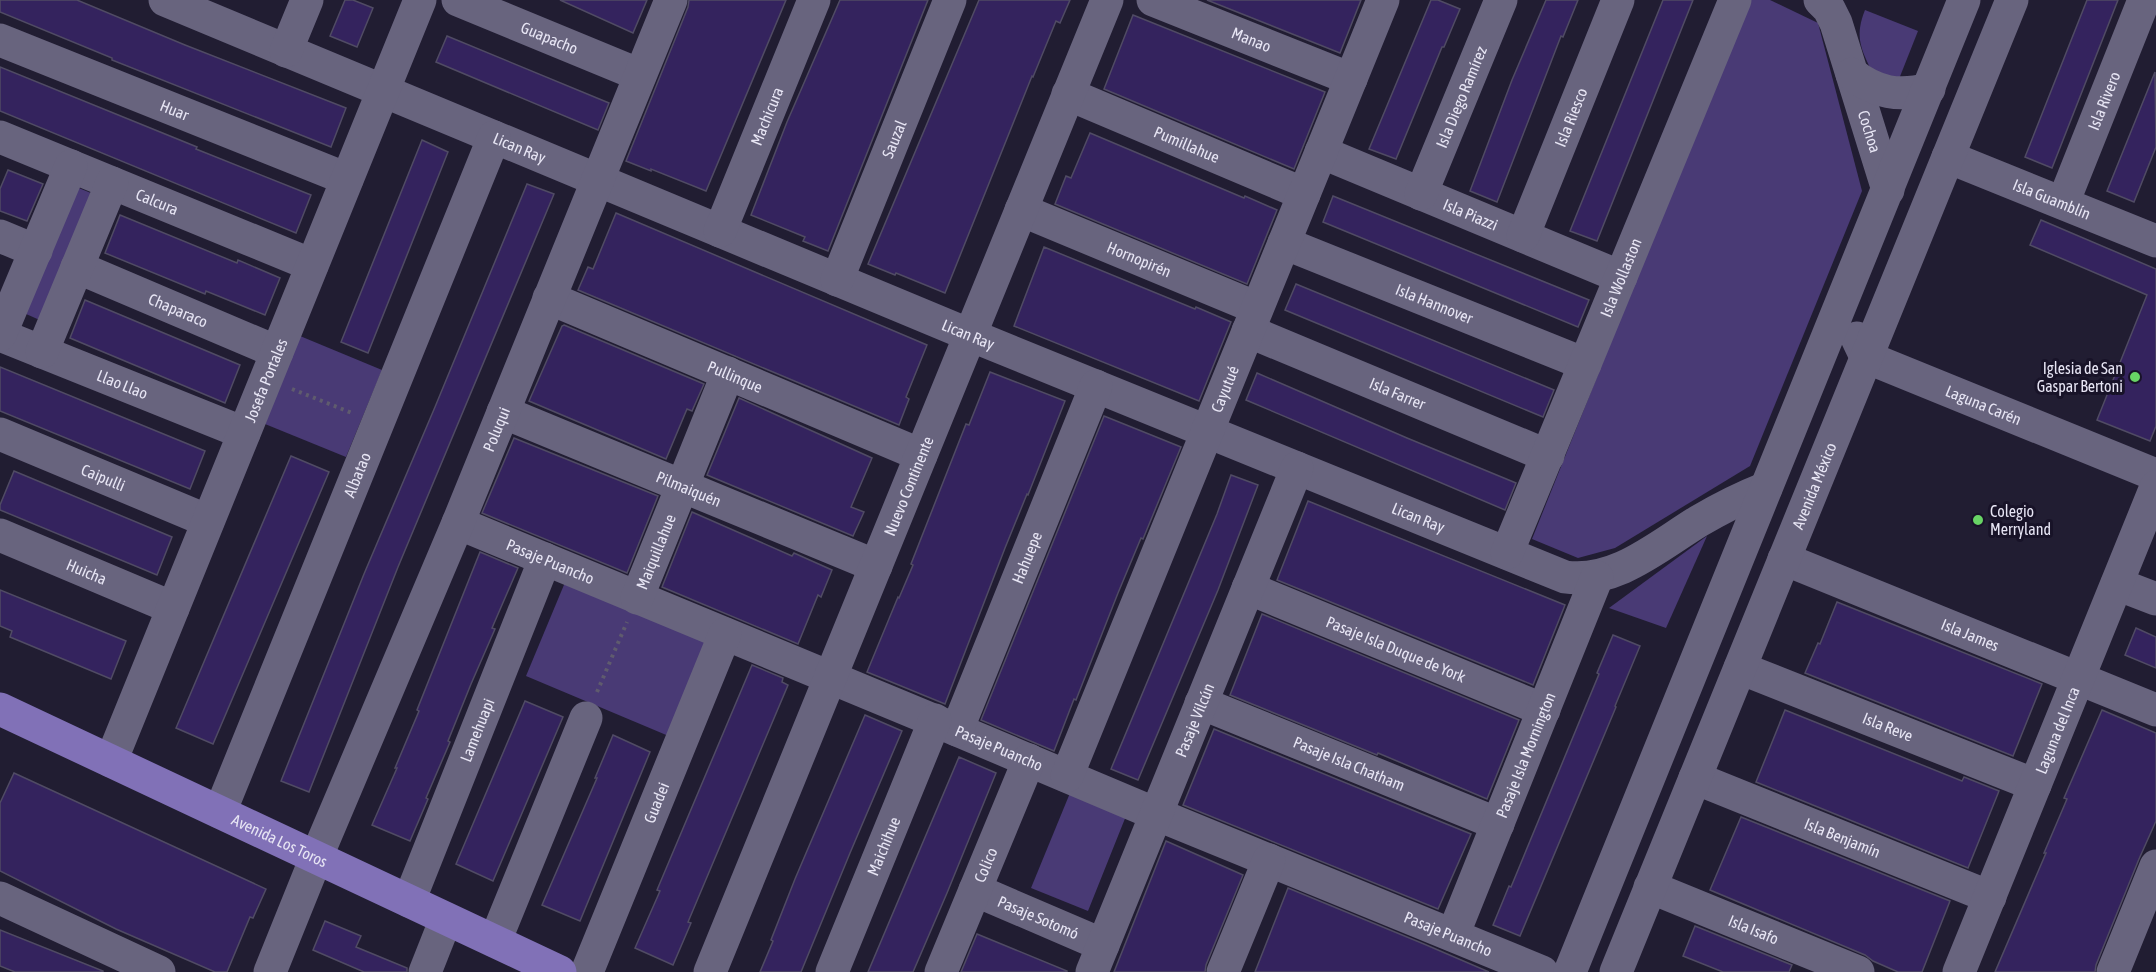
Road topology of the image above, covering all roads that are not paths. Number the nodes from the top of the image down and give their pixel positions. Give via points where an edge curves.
1 (165, 0) edge
2 (307, 0) edge
3 (420, 0) edge
4 (458, 0) edge
5 (671, 0) edge
6 (814, 0) edge
7 (950, 0) edge
8 (1107, 0) edge
9 (1153, 0) edge
10 (1383, 0) edge
11 (1501, 0) edge
12 (1618, 0) edge
13 (1735, 0) edge
14 (1964, 0) edge
15 (2012, 0) edge
16 (2144, 0) edge
17 (1827, 3) edge
18 (205, 8) edge
19 (0, 40) edge
20 (286, 51) junction
21 (1852, 74) junction
22 (640, 75) junction
23 (1351, 79) junction
24 (1929, 89) junction
25 (383, 91) junction
26 (1068, 94) junction
27 (0, 137) edge
28 (494, 137) junction
29 (1321, 152) junction
30 (1948, 157) junction
31 (71, 166) junction
32 (347, 179) junction
33 (597, 180) junction
34 (112, 183) junction
35 (1888, 190) junction
36 (1304, 194) junction
37 (1421, 194) junction
38 (2063, 203) junction
39 (1021, 210) junction
40 (720, 231) junction
41 (2154, 234) edge
42 (0, 236) edge
43 (1523, 236) junction
44 (1284, 243) junction
45 (36, 251) junction
46 (312, 265) junction
47 (77, 267) junction
48 (1621, 277) junction
49 (837, 280) junction
50 (549, 298) junction
51 (1841, 304) junction
52 (1253, 320) junction
53 (0, 335) edge
54 (970, 335) junction
55 (42, 352) junction
56 (1866, 357) junction
57 (1585, 364) junction
58 (272, 365) junction
59 (728, 373) junction
60 (1096, 386) junction
61 (503, 412) junction
62 (1207, 432) junction
63 (244, 433) junction
64 (0, 434) edge
65 (921, 455) junction
66 (1548, 456) junction
67 (1297, 468) junction
68 (2156, 475) edge
69 (682, 486) junction
70 (2156, 487) edge
71 (1766, 488) junction
72 (208, 521) junction
73 (458, 523) junction
74 (0, 535) edge
75 (1507, 553) junction
76 (1784, 559) junction
77 (545, 560) junction
78 (876, 566) junction
79 (1597, 577) junction
80 (2117, 584) junction
81 (1248, 588) junction
82 (637, 598) junction
83 (2156, 599) edge
84 (173, 608) junction
85 (725, 634) junction
86 (1740, 668) junction
87 (830, 677) junction
88 (2078, 679) junction
89 (1201, 703) junction
90 (0, 709) edge
91 (1544, 710) junction
92 (2156, 710) edge
93 (586, 718) road end
94 (946, 725) junction
95 (1029, 760) junction
96 (111, 761) junction
97 (1067, 776) junction
98 (1695, 778) junction
99 (2035, 785) junction
100 (220, 812) junction
101 (1156, 814) junction
102 (1498, 824) junction
103 (316, 858) junction
104 (1269, 860) junction
105 (2156, 866) edge
106 (1650, 887) junction
107 (975, 890) junction
108 (1990, 897) junction
109 (0, 898) edge
110 (409, 901) junction
111 (446, 919) junction
112 (1453, 935) junction
113 (495, 941) junction
114 (1097, 959) edge
115 (103, 960) edge
116 (159, 972) edge
117 (270, 972) edge
118 (425, 972) edge
119 (560, 972) edge
120 (587, 972) edge
121 (710, 972) edge
122 (832, 972) edge
123 (940, 972) edge
124 (1223, 972) edge
125 (1542, 972) edge
126 (1570, 972) edge
127 (1616, 972) edge
128 (1858, 972) edge
129 (1959, 972) edge
130 (2113, 972) edge

1 - 18 street, Lican Ray
2 - 20 street
3 - 25 street, Josefa Portales
4 - 22 street, Guapacho
5 - 22 street, Poluqui
6 - 40 street, Machicura
7 - 49 street, Sauzal
8 - 26 street, Nuevo Continente
9 - 23 street, Manao
10 - 23 street, Cayutué
11 - 37 street, Isla Diego Ramírez
12 - 43 street, Isla Riesco
13 - 48 street, Isla Wollaston
14 - 24 street
15 - 30 street, Avenida México
16 - 38 street, Isla Rivero
17 - 21 street, Cochoa
18 - 20 street, Lican Ray
19 - 32 street, Huar
20 - 25 street, Lican Ray
21 - 24 street, Cochoa via 1885,92
21 - 35 street, Cochoa
22 - 33 street, Poluqui
23 - 29 street, Cayutué
24 - 35 street
25 - 28 street, Lican Ray
25 - 32 street, Josefa Portales
26 - 36 street, Pumillahue
26 - 39 street, Nuevo Continente
27 - 31 street, Calcura
28 - 33 street, Lican Ray
28 - 100 street, Albatao
29 - 36 street, Cayutué
29 - 37 street, Isla Piazzi
30 - 38 street, Isla Guamblín
30 - 56 street, Avenida México
31 - 34 street, Calcura
31 - 45 street
32 - 46 street, Josefa Portales
33 - 40 street, Lican Ray
33 - 50 street, Poluqui
34 - 46 street, Calcura
34 - 47 street
35 - 51 street
36 - 44 street, Cayutué
37 - 43 street, Isla Piazzi
38 - 41 street, Isla Guamblín
39 - 52 street, Hornopirén
39 - 54 street, Nuevo Continente
40 - 49 street, Lican Ray
42 - 45 street
43 - 48 street, Isla Piazzi
44 - 52 street, Cayutué
44 - 57 street, Isla Hannover
45 - 53 street
46 - 58 street, Josefa Portales
47 - 55 street
47 - 58 street, Chaparaco
48 - 57 street, Isla Wollaston
49 - 54 street, Lican Ray
50 - 59 street, Pullinque
50 - 61 street, Poluqui
51 - 56 street
51 - 71 street
52 - 62 street, Cayutué
52 - 66 street, Isla Farrer
53 - 55 street, Llao Llao
54 - 60 street, Lican Ray
54 - 65 street, Nuevo Continente
55 - 63 street, Llao Llao
56 - 68 street, Laguna Carén
56 - 76 street, Avenida México
57 - 66 street, Isla Wollaston
58 - 63 street, Josefa Portales
59 - 65 street, Pullinque
59 - 69 street, Maiquillahue
60 - 62 street, Lican Ray
60 - 94 street, Hahuepe
61 - 69 street, Pilmaiquén
61 - 73 street, Poluqui
62 - 67 street, Lican Ray
62 - 97 street, Cayutué
63 - 72 street, Josefa Portales
64 - 72 street, Caipulli
65 - 78 street, Nuevo Continente
66 - 75 street, Isla Wollaston
67 - 75 street, Lican Ray
67 - 81 street, Pasaje Vilcún
69 - 78 street, Pilmaiquén
69 - 82 street, Maiquillahue
70 - 80 street, Laguna del Inca
71 - 79 street, Lican Ray via 1730,503 1624,567
71 - 126 street
72 - 84 street, Josefa Portales
73 - 77 street, Pasaje Puancho
73 - 103 street, Poluqui
74 - 84 street, Huicha
75 - 79 street, Lican Ray via 1565,577
76 - 86 street, Avenida México
76 - 88 street, Isla James
77 - 82 street, Pasaje Puancho
77 - 110 street, Lamehuapi
78 - 87 street, Nuevo Continente
79 - 91 street, Pasaje Isla Mornington
80 - 83 street
80 - 88 street, Laguna del Inca
81 - 89 street, Pasaje Vilcún
81 - 91 street, Pasaje Isla Duque de York
82 - 85 street, Pasaje Puancho
84 - 96 street, Josefa Portales
85 - 87 street, Pasaje Puancho
85 - 120 street, Guadei
86 - 98 street, Avenida México
86 - 99 street, Isla Reve
87 - 94 street, Pasaje Puancho
87 - 121 street, Nuevo Continente
88 - 92 street, Isla James
88 - 99 street, Laguna del Inca
89 - 101 street, Pasaje Vilcún
89 - 102 street, Pasaje Isla Chatham
90 - 96 main road, Avenida Los Toros
91 - 102 street, Pasaje Isla Mornington
93 - 113 street
94 - 95 street, Pasaje Puancho
94 - 122 street, Maichihue
95 - 97 street, Pasaje Puancho
95 - 107 street, Colico
96 - 100 main road, Avenida Los Toros
97 - 101 street, Pasaje Puancho
98 - 106 street, Avenida México
98 - 108 street, Isla Benjamín
99 - 108 street, Laguna del Inca
100 - 103 main road, Avenida Los Toros
101 - 104 street, Pasaje Puancho
101 - 114 street, Pasaje Vilcún
102 - 112 street, Pasaje Isla Mornington
103 - 110 main road, Avenida Los Toros
103 - 117 street, Poluqui
104 - 112 street, Pasaje Puancho
104 - 124 street
105 - 130 street
106 - 127 street, Avenida México
106 - 128 street, Isla Isafo
107 - 114 street, Pasaje Sotomó
107 - 123 street, Colico
108 - 129 street, Laguna del Inca
109 - 115 street
110 - 111 main road, Avenida Los Toros
111 - 113 main road, Avenida Los Toros
111 - 118 street
112 - 125 street, Pasaje Puancho
113 - 119 main road, Avenida Los Toros
115 - 116 street

